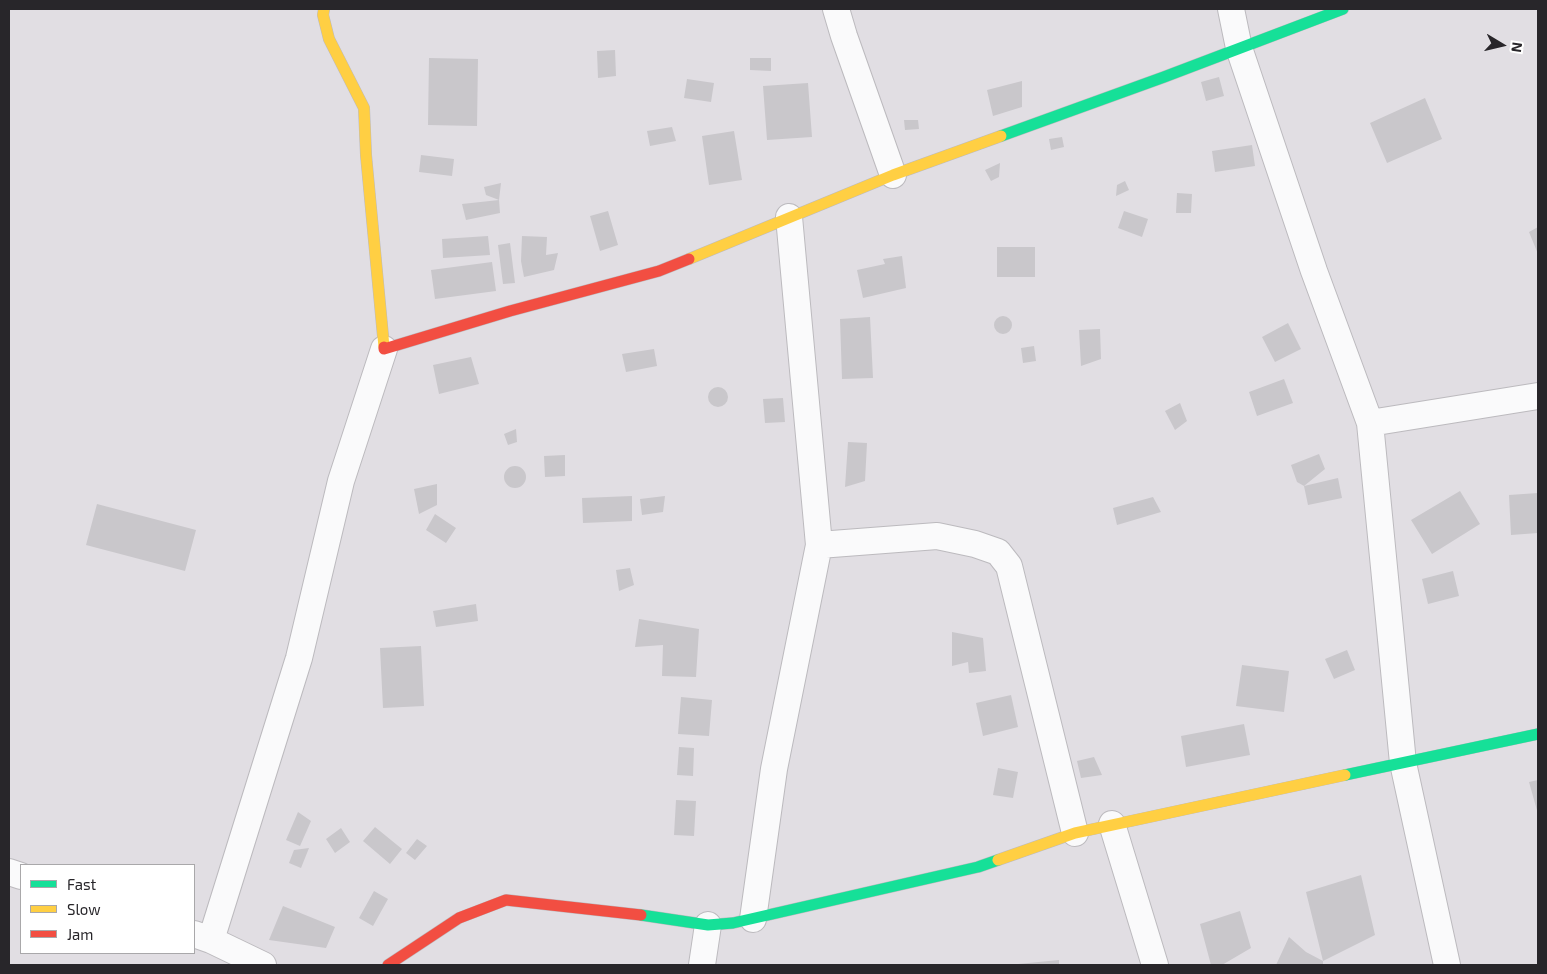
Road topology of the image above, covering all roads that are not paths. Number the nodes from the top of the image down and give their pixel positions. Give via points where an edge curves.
1 (324, 9) edge
2 (836, 9) edge
3 (1231, 9) edge
4 (1343, 9) edge
5 (1239, 48) junction
6 (893, 175) junction
7 (789, 217) junction
8 (384, 349) junction
9 (1538, 396) edge
10 (1370, 423) junction
11 (818, 545) junction
12 (1538, 734) edge
13 (1403, 762) junction
14 (1112, 824) junction
15 (1075, 833) junction
16 (753, 919) junction
17 (708, 925) junction
18 (202, 937) edge
19 (263, 965) edge
20 (388, 965) edge
21 (702, 965) edge
22 (1155, 965) edge
23 (1447, 965) edge

1 - 8 street via 329,39 364,108
2 - 6 street
3 - 5 street
4 - 5 street
5 - 6 street
5 - 10 street via 1314,271
6 - 7 street
7 - 8 street via 659,270
7 - 11 street
8 - 18 street via 341,481 299,658
9 - 10 street
10 - 13 street
11 - 15 street via 937,536 998,552 1009,566
11 - 16 street via 774,769
12 - 13 street
13 - 14 street
13 - 23 street
14 - 15 street
14 - 22 street
15 - 16 street via 978,867
16 - 17 street
17 - 20 street via 506,900 459,918
17 - 21 street
18 - 19 street

